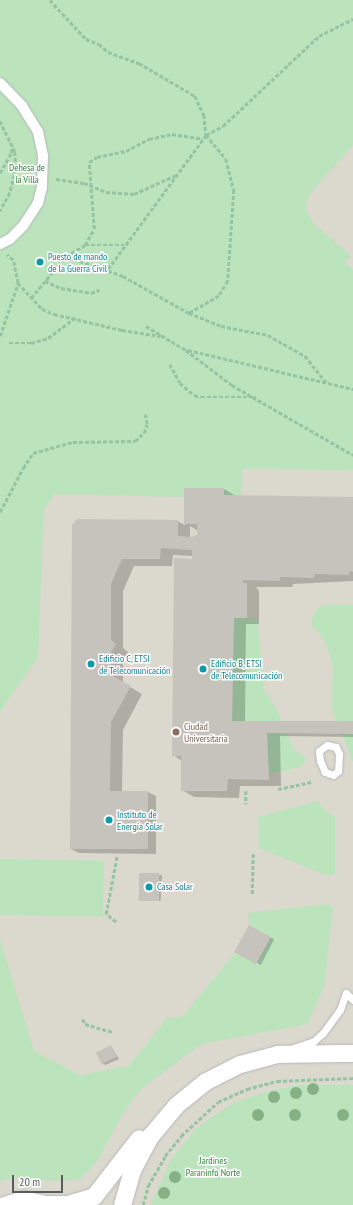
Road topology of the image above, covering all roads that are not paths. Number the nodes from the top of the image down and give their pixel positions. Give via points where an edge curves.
1 (0, 83) edge
2 (1, 247) edge
3 (353, 1000) edge
4 (353, 1053) edge
5 (278, 1054) junction
6 (163, 1120) junction
7 (47, 1204) edge
8 (4, 1205) edge
9 (122, 1205) edge

1 - 2 street via 22,106 38,132 43,156 43,179 38,203 23,226
3 - 5 lane via 346,993 340,1010 324,1033 314,1041
4 - 5 street
5 - 6 street via 240,1064 206,1081
6 - 7 street via 142,1134 94,1196 68,1204
6 - 9 street via 141,1152
7 - 8 street via 23,1199

